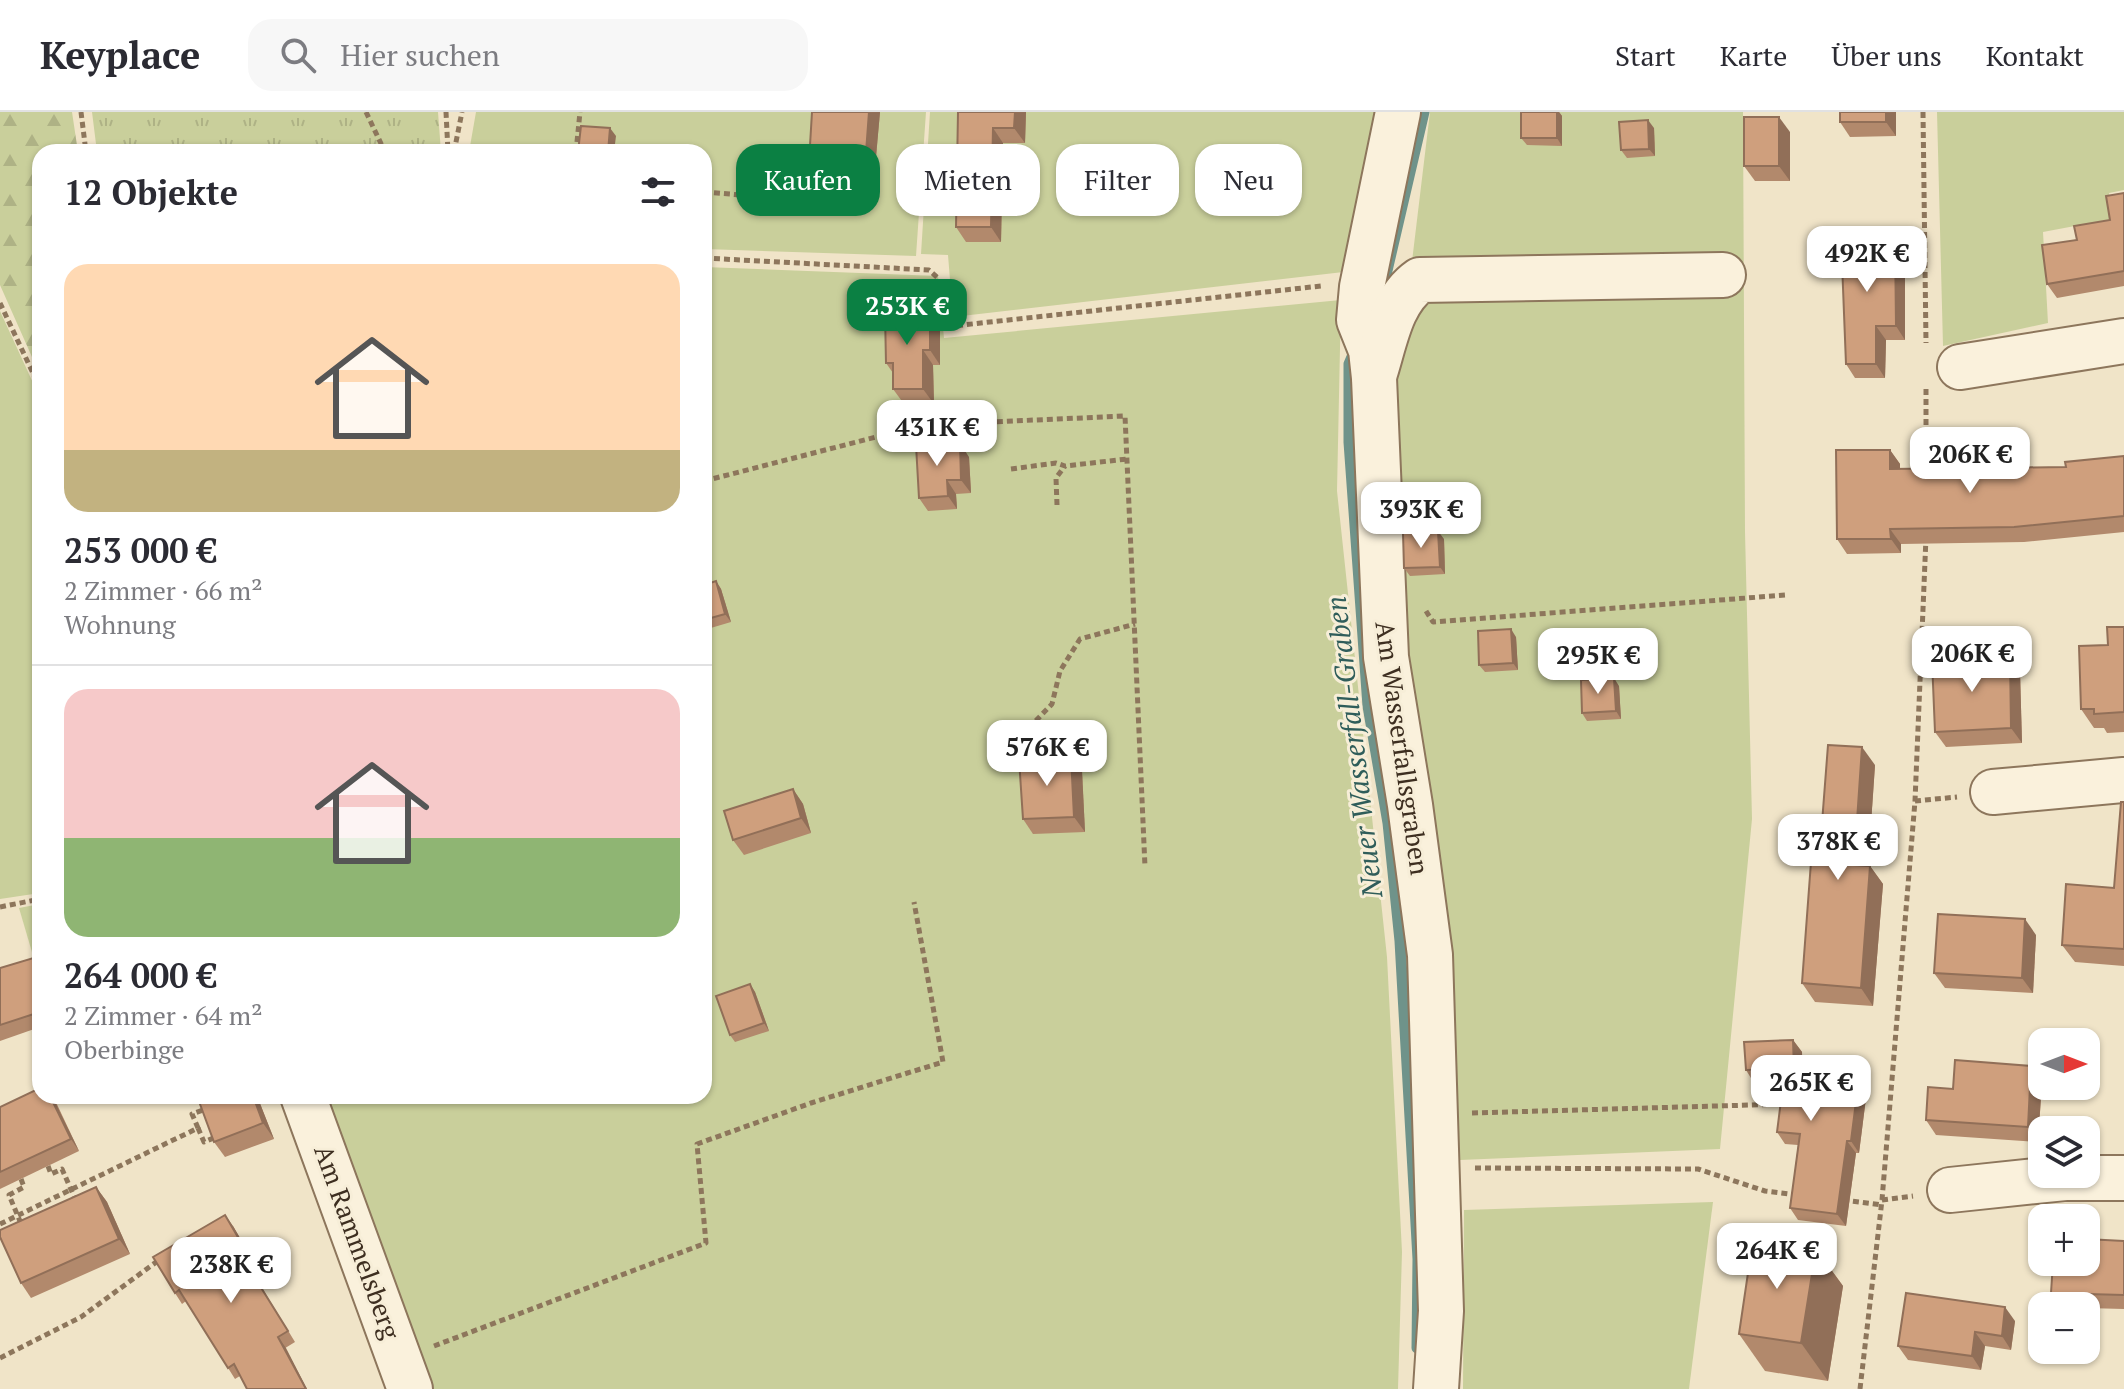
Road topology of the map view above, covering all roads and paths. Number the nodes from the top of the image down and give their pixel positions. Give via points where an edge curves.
1 (81, 112) edge
2 (366, 112) edge
3 (446, 112) edge
4 (462, 112) edge
5 (580, 112) edge
6 (1398, 112) edge
7 (1923, 112) edge
8 (85, 144) edge
9 (381, 144) edge
10 (450, 144) edge
11 (453, 144) edge
12 (577, 144) edge
13 (712, 193) edge
14 (736, 195) edge
15 (712, 258) edge
16 (1723, 275) dead end
17 (0, 303) edge
18 (1366, 334) junction
19 (2124, 341) edge
20 (1937, 362) junction
21 (32, 371) edge
22 (1127, 459) junction
23 (1065, 466) junction
24 (1011, 469) dead end
25 (712, 479) edge
26 (1926, 481) edge
27 (1057, 505) dead end
28 (1926, 526) edge
29 (1786, 595) dead end
30 (1383, 600) junction
31 (1135, 624) junction
32 (1048, 760) edge
33 (2124, 780) edge
34 (1993, 792) dead end
35 (1145, 867) dead end
36 (32, 901) edge
37 (914, 902) dead end
38 (0, 907) edge
39 (306, 1104) edge
40 (1796, 1104) edge
41 (206, 1109) edge
42 (1471, 1113) dead end
43 (198, 1128) junction
44 (217, 1136) edge
45 (48, 1166) edge
46 (1437, 1168) junction
47 (2124, 1178) edge
48 (21, 1179) edge
49 (71, 1189) junction
50 (1950, 1190) dead end
51 (1812, 1196) edge
52 (1828, 1198) edge
53 (1882, 1205) junction
54 (79, 1207) edge
55 (17, 1215) junction
56 (0, 1224) edge
57 (24, 1231) edge
58 (167, 1253) edge
59 (0, 1358) edge
60 (405, 1374) edge
61 (1436, 1389) edge
62 (1860, 1389) edge

1 - 8 path
2 - 9 path
3 - 10 path
4 - 11 path
5 - 12 path
6 - 18 street, Am Wasserfallsgraben
7 - 20 path
13 - 14 path
15 - 18 path via 929,270 939,279 944,327 1351,284
16 - 18 street via 1420,280
17 - 21 path
18 - 30 street, Am Wasserfallsgraben
19 - 20 street
20 - 26 path
22 - 23 path
22 - 25 path via 1125,416 954,423 923,425
22 - 31 path
23 - 24 path
23 - 27 path via 1056,478
28 - 53 path via 1918,750
29 - 30 path via 1433,622 1418,600
30 - 46 street, Am Wasserfallsgraben via 1386,657 1430,955
31 - 32 path via 1080,639 1070,650 1052,704 1023,741 1024,756
31 - 35 path
33 - 34 street
36 - 38 path
37 - 60 path via 943,1062 697,1144 706,1243
39 - 60 street, Am Rammelsberg
40 - 42 path
41 - 43 path via 192,1114
43 - 44 path via 204,1142
43 - 49 path
45 - 49 path via 51,1174 62,1169
46 - 51 path via 1698,1169 1765,1191
46 - 61 street, Am Wasserfallsgraben via 1441,1311
47 - 50 street via 2065,1178
48 - 55 path via 24,1187 9,1195
49 - 54 path
49 - 55 path
52 - 53 path
53 - 62 path
55 - 56 path
55 - 57 path
58 - 59 path via 81,1317

